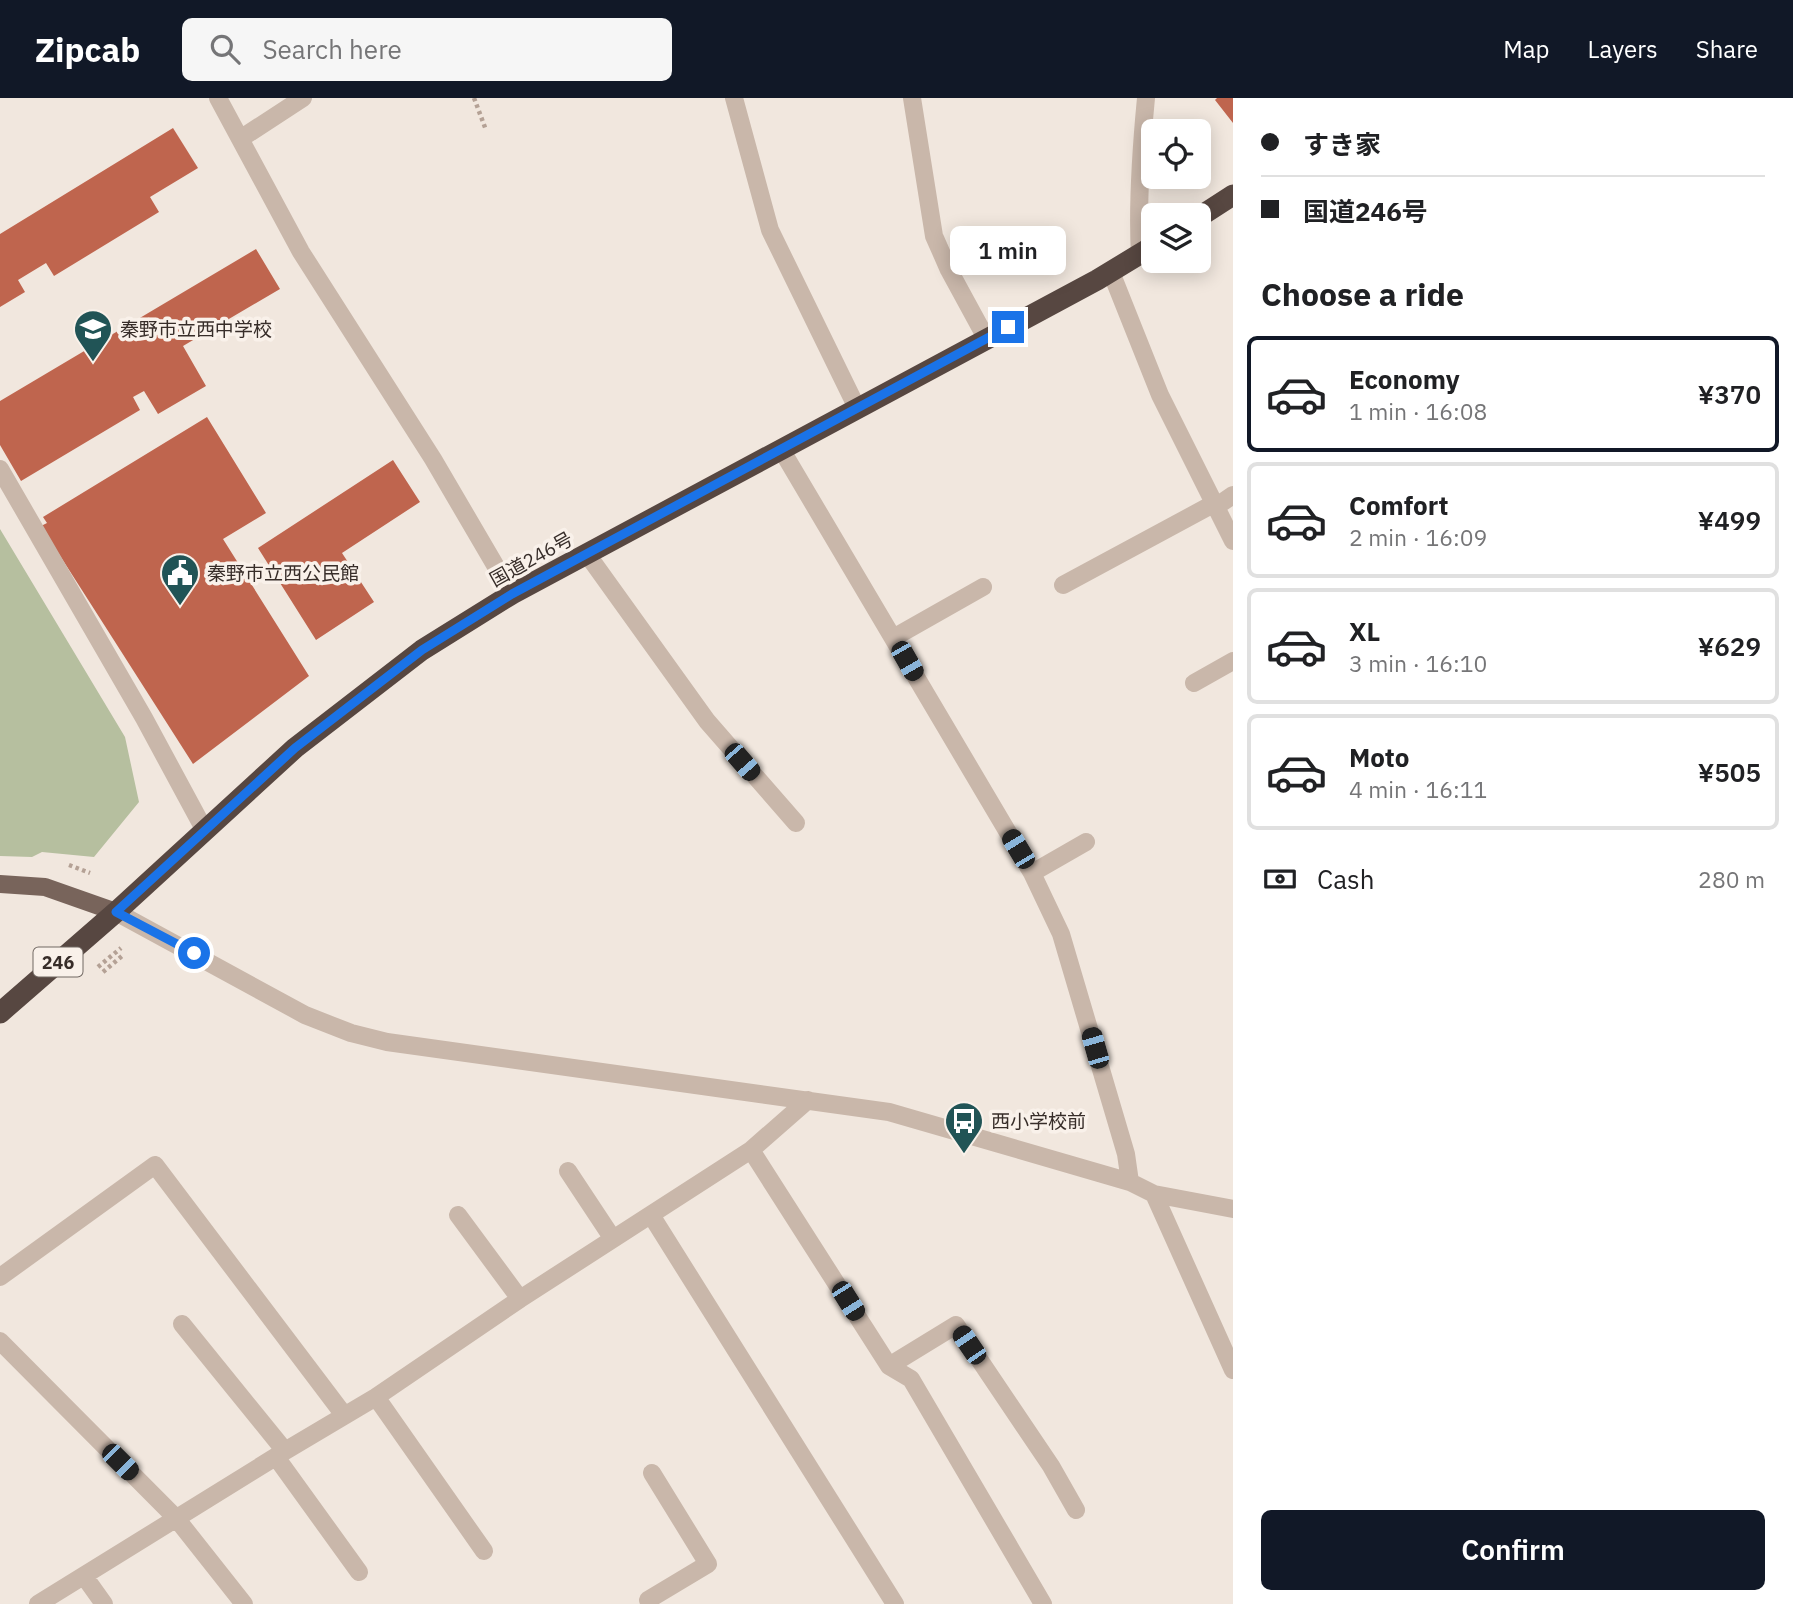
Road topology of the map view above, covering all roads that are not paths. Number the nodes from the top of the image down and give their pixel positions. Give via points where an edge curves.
1 (218, 98) edge
2 (303, 98) edge
3 (734, 98) edge
4 (912, 98) edge
5 (1146, 98) edge
6 (240, 139) junction
7 (1233, 195) edge
8 (1211, 209) edge
9 (1141, 237) edge
10 (1141, 254) edge
11 (1111, 272) junction
12 (986, 338) junction
13 (857, 408) junction
14 (781, 449) junction
15 (0, 468) edge
16 (1233, 495) edge
17 (1216, 504) junction
18 (1233, 541) edge
19 (587, 554) junction
20 (1063, 585) dead end
21 (984, 587) dead end
22 (512, 594) junction
23 (893, 638) junction
24 (1233, 661) edge
25 (1194, 683) dead end
26 (796, 823) dead end
27 (205, 831) junction
28 (1086, 842) dead end
29 (1032, 873) junction
30 (0, 884) edge
31 (116, 912) junction
32 (0, 1013) edge
33 (808, 1100) junction
34 (751, 1150) junction
35 (568, 1171) dead end
36 (1130, 1182) junction
37 (1154, 1194) junction
38 (1233, 1209) edge
39 (651, 1214) junction
40 (458, 1215) dead end
41 (613, 1239) junction
42 (0, 1278) edge
43 (520, 1299) junction
44 (182, 1324) dead end
45 (1, 1344) edge
46 (889, 1366) junction
47 (1233, 1370) edge
48 (376, 1397) junction
49 (344, 1415) junction
50 (280, 1454) junction
51 (652, 1473) dead end
52 (1076, 1510) dead end
53 (176, 1518) junction
54 (484, 1551) dead end
55 (359, 1572) dead end
56 (83, 1576) junction
57 (38, 1604) edge
58 (104, 1604) edge
59 (244, 1604) edge
60 (651, 1604) edge
61 (895, 1604) edge
62 (1043, 1604) edge

1 - 6 street
2 - 6 street
3 - 13 street via 770,230
4 - 12 street via 934,236
5 - 9 street
6 - 22 street via 301,252 433,459
7 - 8 highway
10 - 11 highway, 国道246号 / 246
11 - 12 highway, 国道246号 / 246
11 - 17 street via 1160,395
12 - 13 highway, 国道246号 / 246
13 - 14 highway, 国道246号 / 246
14 - 19 highway, 国道246号 / 246
14 - 23 street
15 - 27 street
16 - 17 street
17 - 18 street
17 - 20 street
19 - 22 highway, 国道246号 / 246
19 - 26 street via 706,721
21 - 23 street
22 - 27 highway, 国道246号 / 246 via 367,691 295,748
23 - 29 street
24 - 25 street
27 - 31 highway, 国道246号 / 246
28 - 29 street
29 - 36 street via 1072,968
30 - 31 main road via 45,887
31 - 32 highway, 国道246号 / 246
31 - 33 street via 305,1015 351,1033 387,1042
33 - 34 street
33 - 36 street via 889,1112
34 - 39 street
34 - 46 street
35 - 41 street
36 - 37 street
37 - 38 street
37 - 47 street
39 - 41 street
39 - 61 street
40 - 43 street
41 - 43 street
42 - 49 street via 155,1165
43 - 48 street
44 - 50 street
45 - 53 street
46 - 52 street via 956,1325
46 - 62 street via 911,1379
48 - 49 street
48 - 54 street
49 - 50 street
50 - 53 street
50 - 55 street
51 - 60 street via 708,1564 648,1600
53 - 56 street
53 - 59 street
56 - 57 street
56 - 58 street

